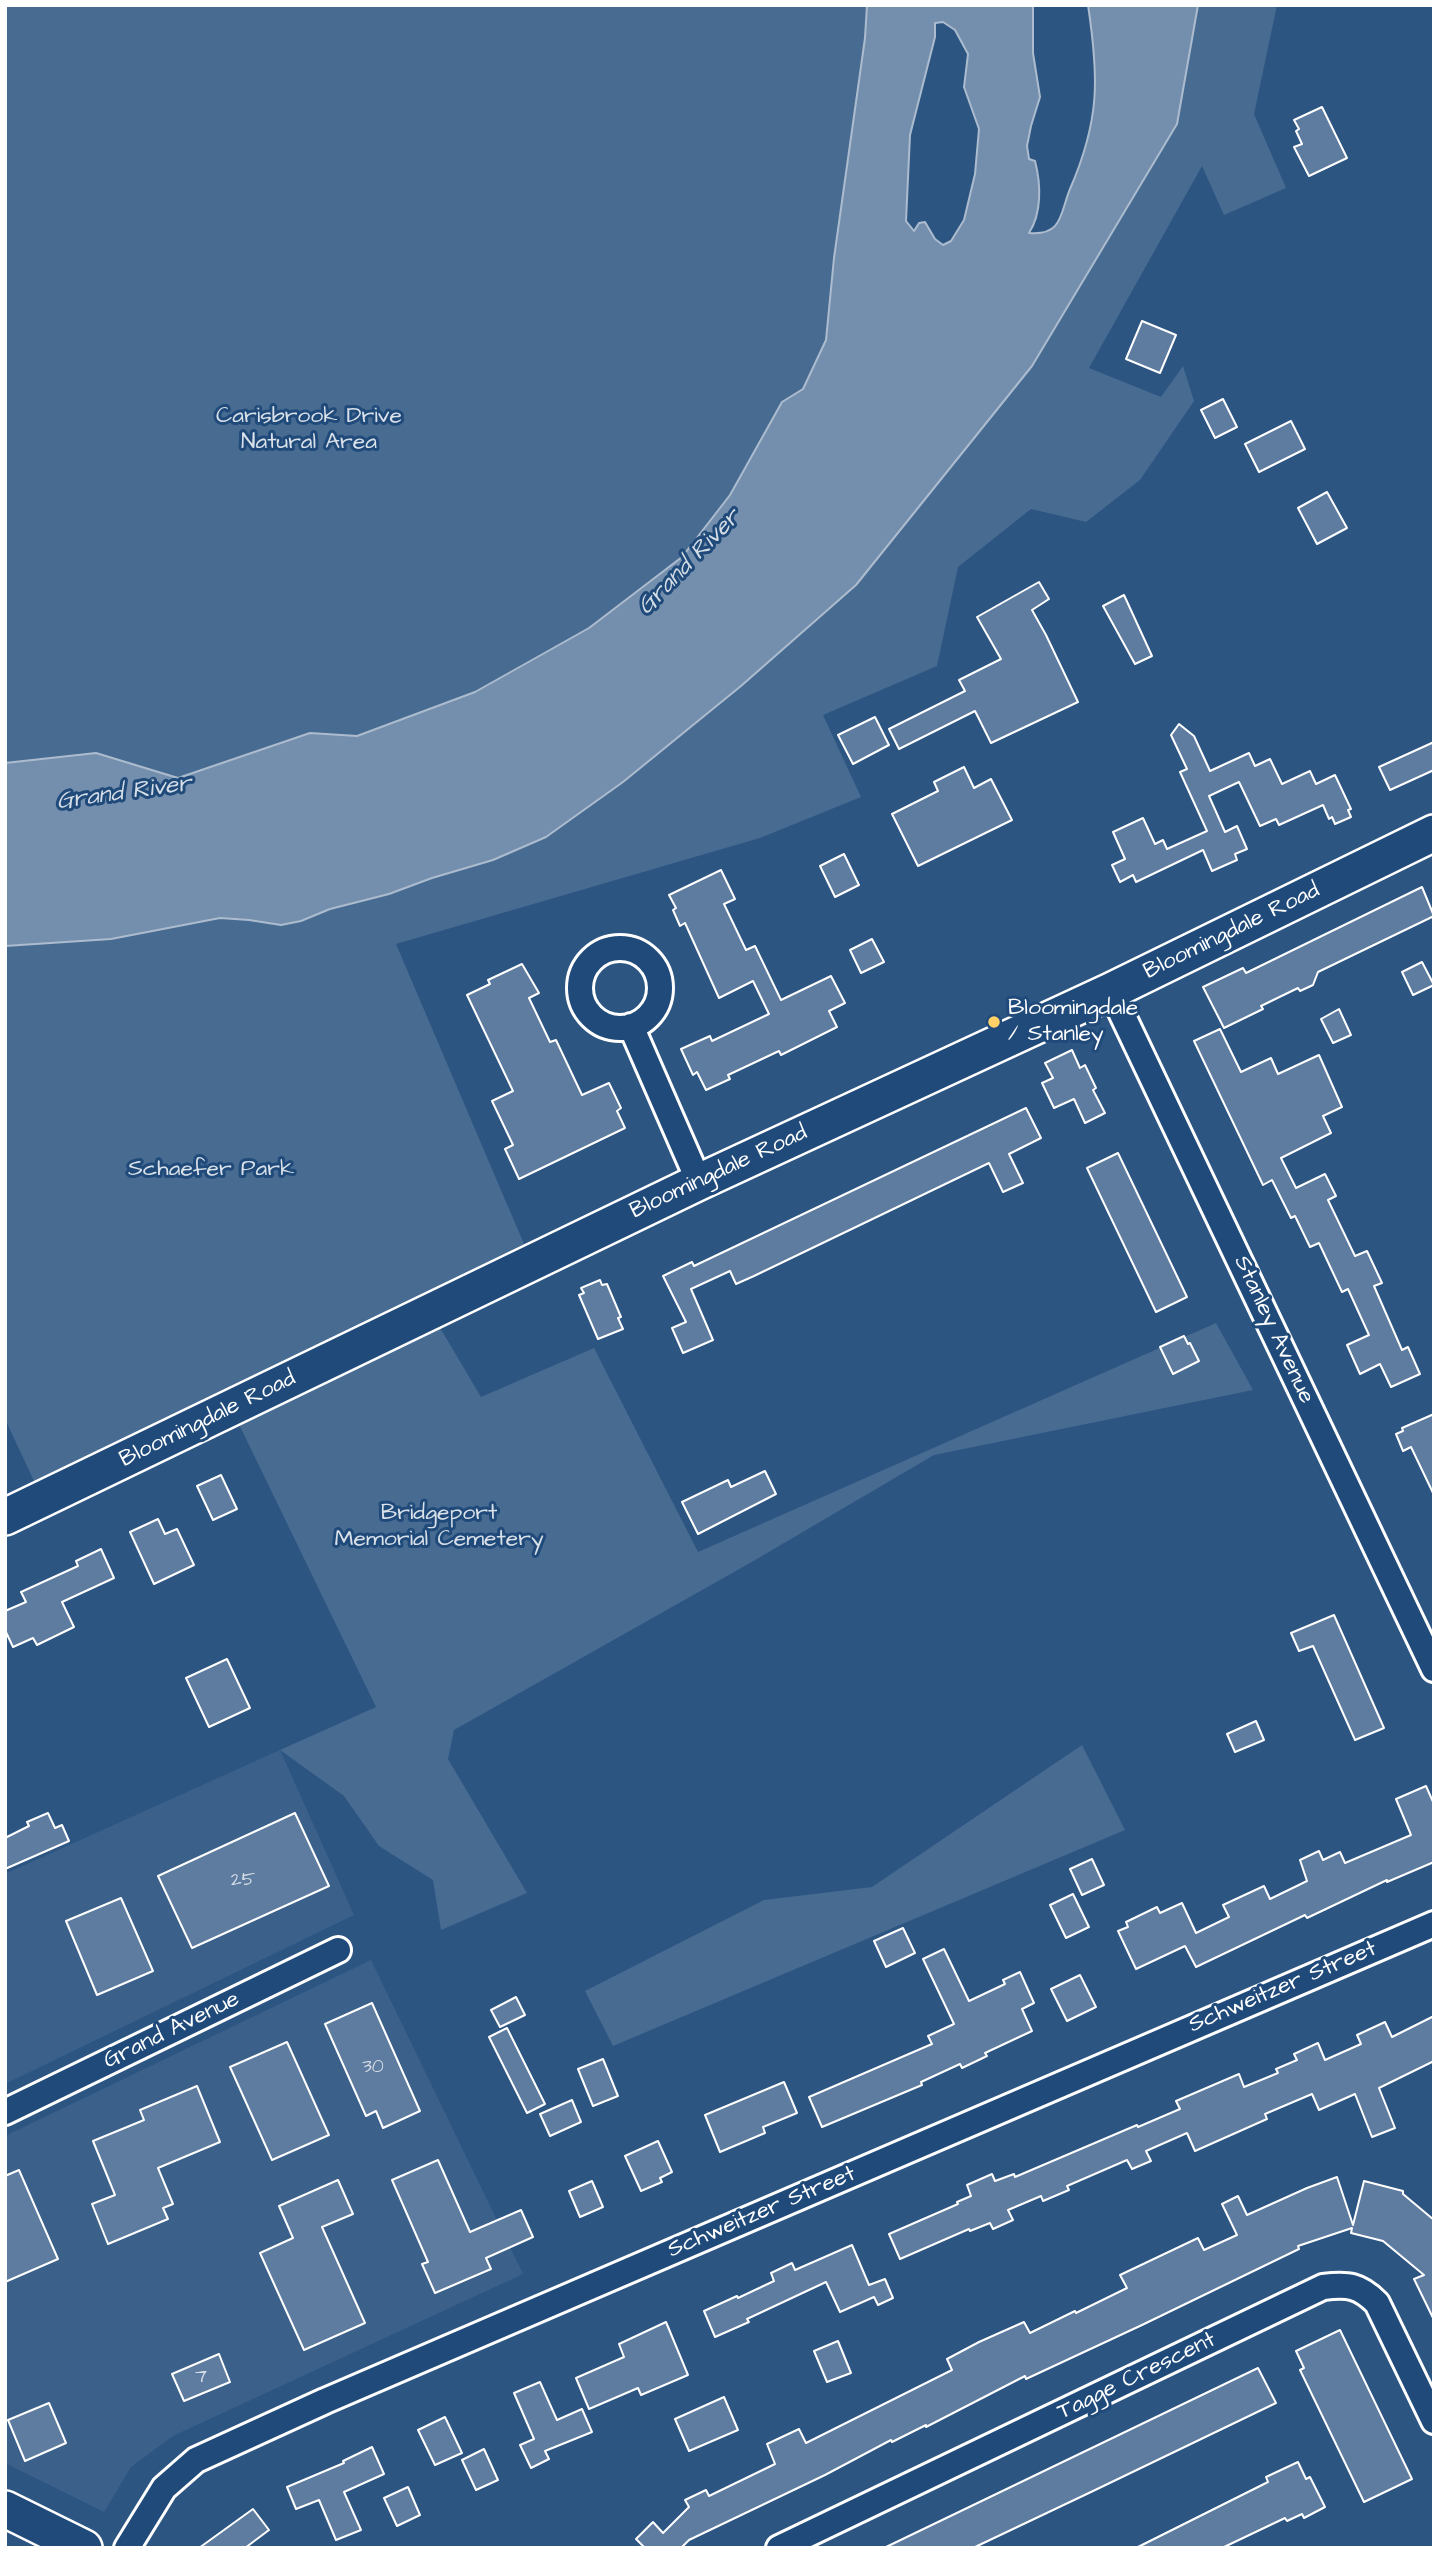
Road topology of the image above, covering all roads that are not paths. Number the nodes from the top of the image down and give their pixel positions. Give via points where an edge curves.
1 (1434, 833) edge
2 (1111, 991) junction
3 (631, 1026) dead end
4 (699, 1182) junction
5 (5, 1517) edge
6 (1434, 1669) edge
7 (1434, 1924) edge
8 (338, 1950) dead end
9 (5, 2112) edge
10 (1434, 2421) edge
11 (5, 2509) edge
12 (84, 2548) edge
13 (127, 2548) edge
14 (779, 2548) edge

1 - 2 main road, Bloomingdale Road
2 - 4 main road, Bloomingdale Road
2 - 6 street, Stanley Avenue
3 - 4 street
4 - 5 main road, Bloomingdale Road
7 - 13 street, Schweitzer Street via 196,2460 164,2488
8 - 9 street, Grand Avenue
10 - 14 street, Tagge Crescent via 1377,2304 1364,2291 1344,2285 1323,2287
11 - 12 main road

